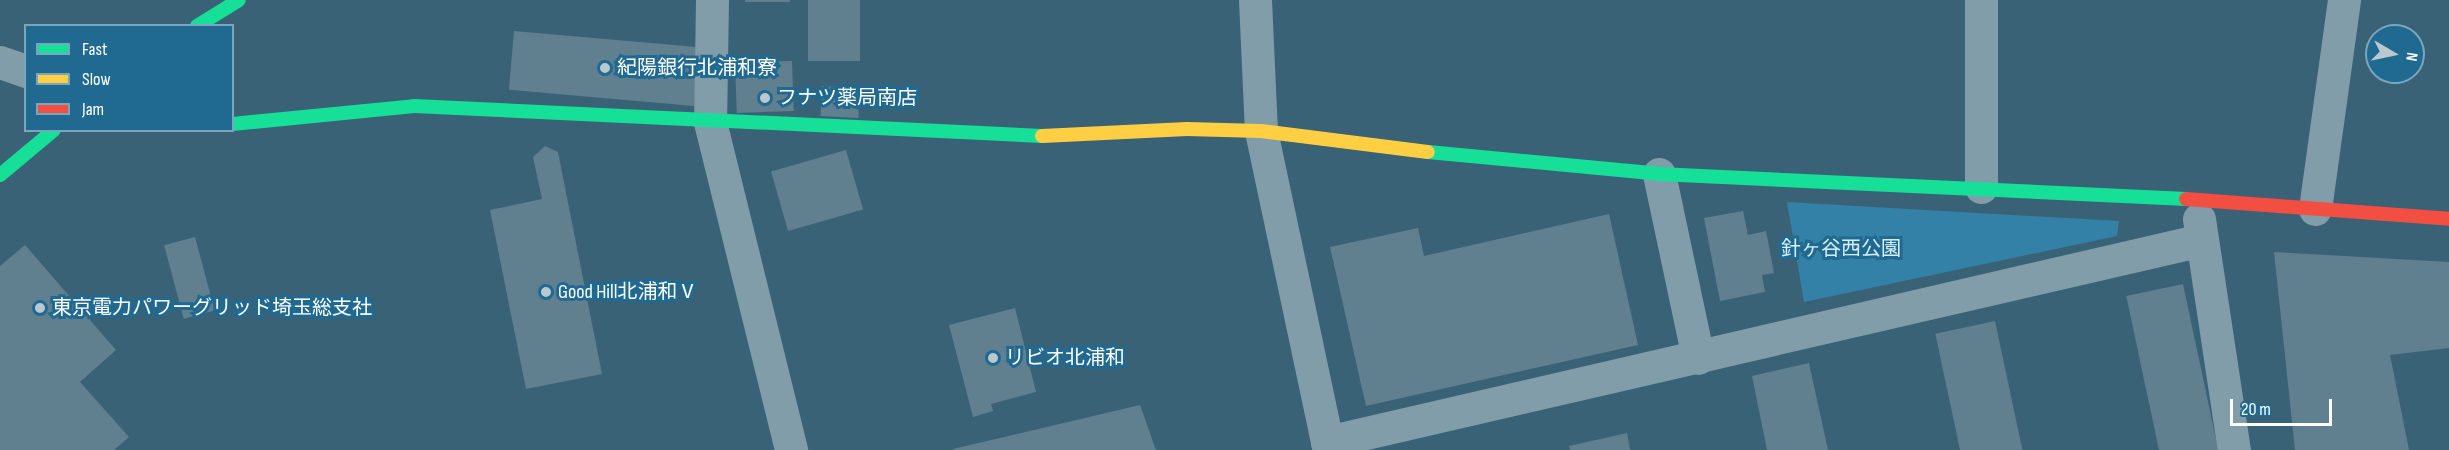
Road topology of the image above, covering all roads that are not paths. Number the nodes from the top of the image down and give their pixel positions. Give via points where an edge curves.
1 (239, 0) edge
2 (712, 0) edge
3 (1255, 0) edge
4 (1981, 0) edge
5 (2344, 0) edge
6 (200, 24) edge
7 (0, 62) edge
8 (24, 70) edge
9 (710, 122) junction
10 (234, 124) edge
11 (1261, 130) junction
12 (52, 132) edge
13 (1659, 174) junction
14 (0, 175) edge
15 (1981, 187) junction
16 (2196, 199) junction
17 (2315, 209) junction
18 (2449, 219) edge
19 (2201, 240) junction
20 (1698, 358) junction
21 (1328, 446) edge
22 (791, 450) edge
23 (2234, 450) edge

1 - 6 main road
2 - 9 street
3 - 11 street
4 - 15 street
5 - 17 street
7 - 8 street
9 - 10 main road via 414,106
9 - 11 main road via 1045,136 1187,129
9 - 22 street
11 - 13 main road via 1477,158
11 - 21 street
12 - 14 main road
13 - 15 main road
13 - 20 street
15 - 16 main road
16 - 17 main road
16 - 19 street
17 - 18 main road
19 - 20 street
19 - 23 street
20 - 21 street

